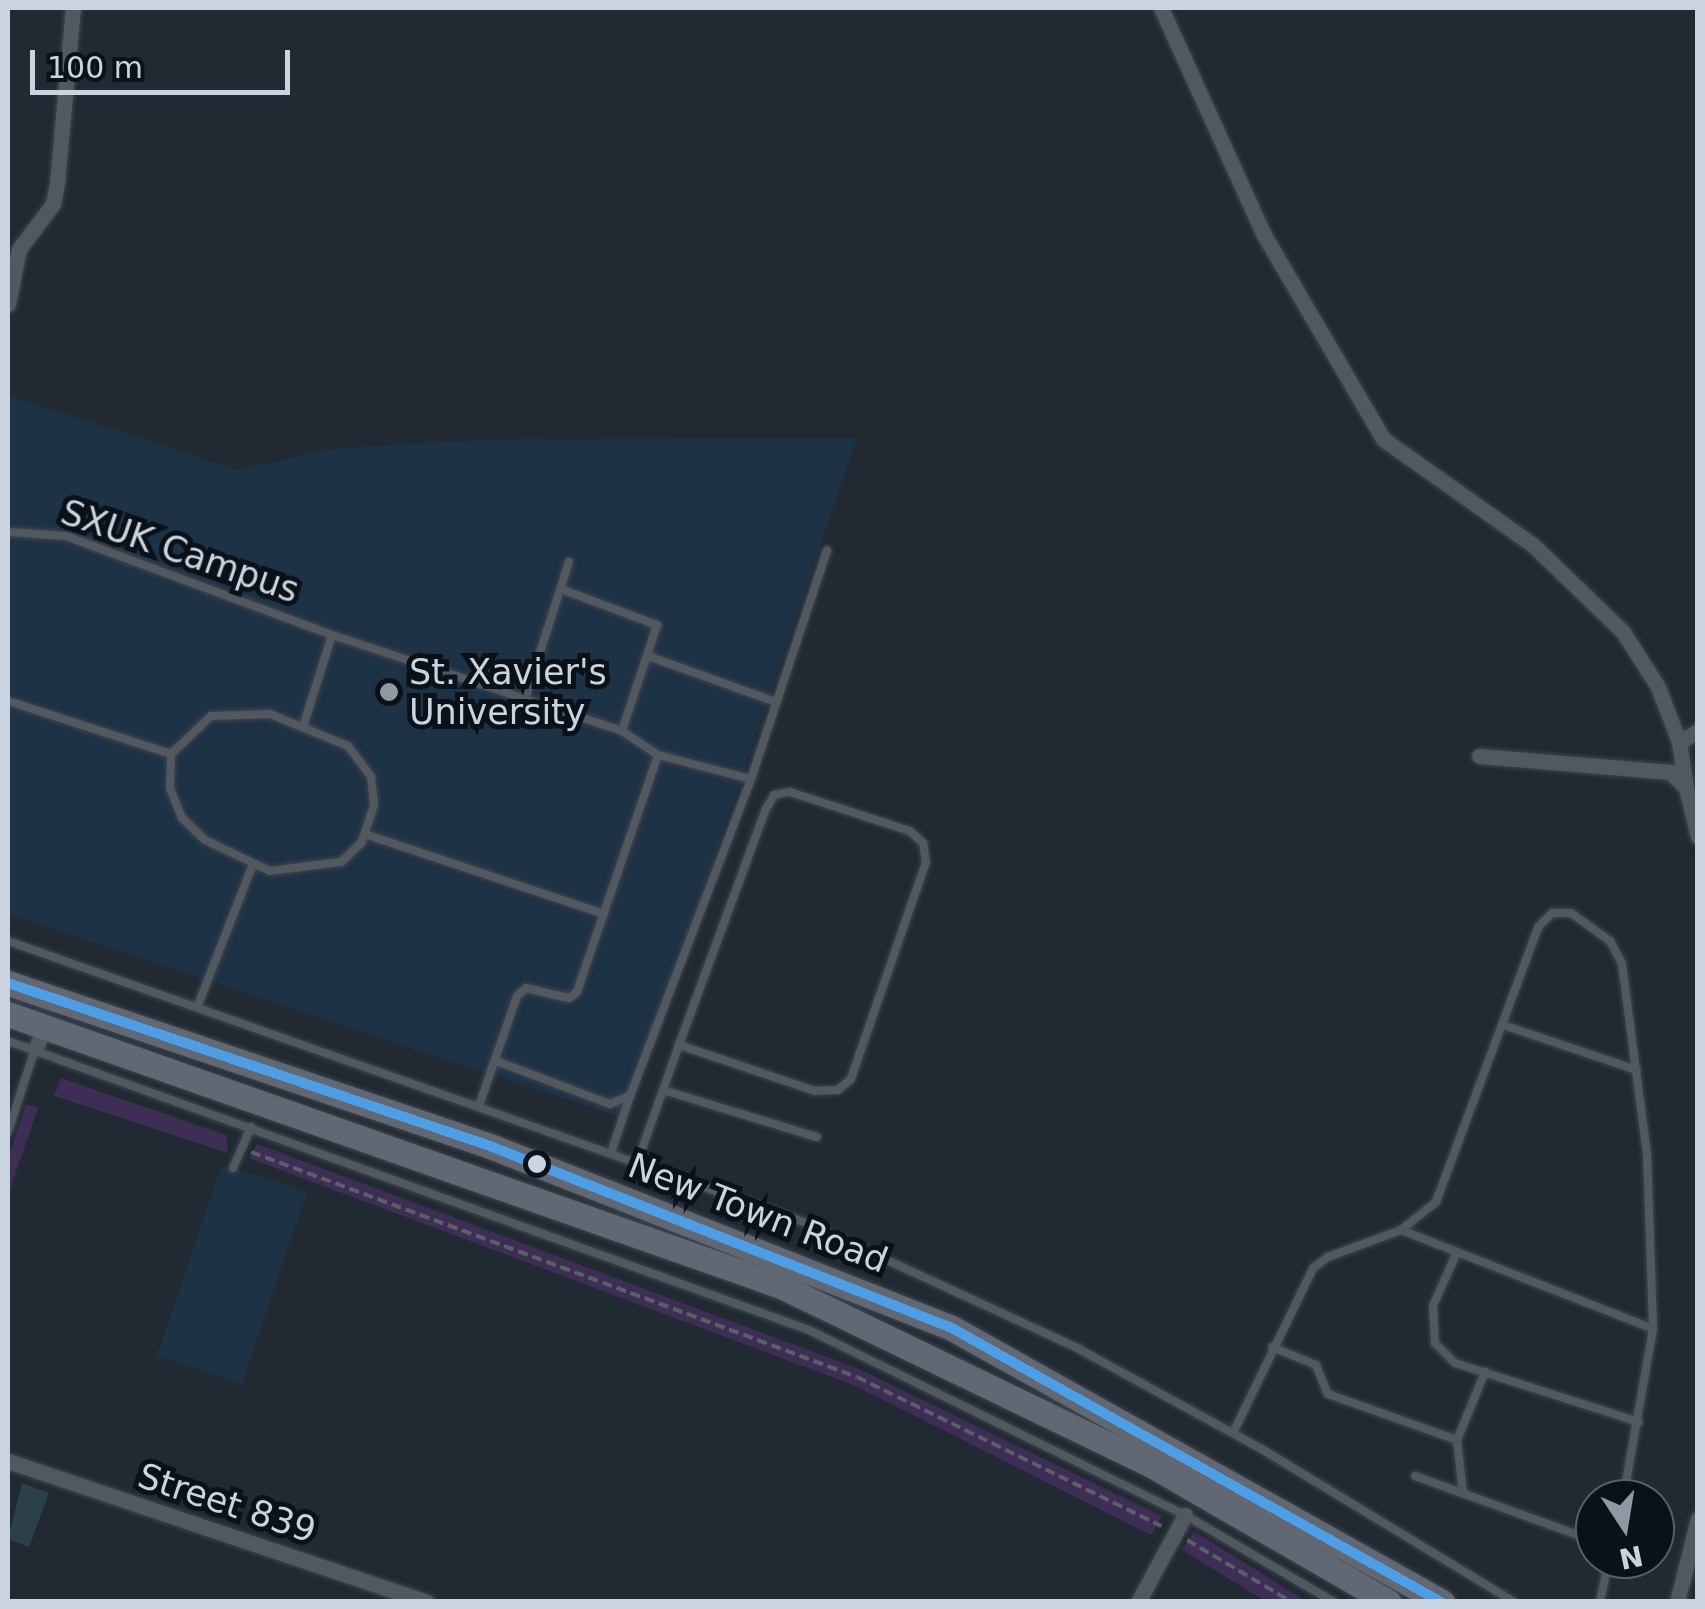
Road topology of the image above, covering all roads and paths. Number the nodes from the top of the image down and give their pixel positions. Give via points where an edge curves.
1 (73, 8) edge
2 (1161, 8) edge
3 (8, 304) edge
4 (8, 532) edge
5 (828, 550) dead end
6 (569, 562) dead end
7 (561, 589) junction
8 (332, 634) junction
9 (648, 656) junction
10 (525, 699) junction
11 (8, 701) edge
12 (776, 702) junction
13 (303, 728) junction
14 (622, 731) junction
15 (1698, 731) edge
16 (1679, 742) junction
17 (171, 754) junction
18 (658, 755) junction
19 (1479, 756) dead end
20 (751, 779) junction
21 (1686, 788) junction
22 (365, 834) junction
23 (1698, 838) edge
24 (253, 864) junction
25 (604, 914) junction
26 (8, 941) edge
27 (8, 983) edge
28 (198, 1005) junction
29 (8, 1014) edge
30 (1503, 1024) junction
31 (40, 1038) junction
32 (8, 1040) edge
33 (679, 1045) junction
34 (496, 1061) junction
35 (1637, 1070) junction
36 (663, 1090) junction
37 (630, 1096) junction
38 (479, 1106) junction
39 (251, 1127) junction
40 (8, 1128) edge
41 (816, 1137) dead end
42 (242, 1148) junction
43 (611, 1153) junction
44 (637, 1162) junction
45 (234, 1168) dead end
46 (1401, 1230) junction
47 (1457, 1252) junction
48 (1652, 1329) junction
49 (1272, 1347) junction
50 (1485, 1372) junction
51 (1639, 1422) junction
52 (1233, 1433) junction
53 (1457, 1440) junction
54 (8, 1461) edge
55 (1415, 1476) dead end
56 (1627, 1479) edge
57 (1463, 1492) junction
58 (1185, 1515) junction
59 (1698, 1518) edge
60 (1175, 1534) junction
61 (1575, 1534) edge
62 (427, 1602) edge
63 (1138, 1602) edge
64 (1292, 1602) edge
65 (1334, 1602) edge
66 (1389, 1602) edge
67 (1442, 1602) edge
68 (1514, 1602) edge
69 (1678, 1602) edge

1 - 3 street via 58,183 53,204 19,249
2 - 16 street via 1264,234 1383,439 1534,546 1623,632 1658,687
4 - 8 lane, SXUK Campus via 66,536
5 - 12 lane
6 - 7 lane
7 - 9 lane via 656,622
7 - 10 lane
8 - 10 lane, SXUK Campus
8 - 13 lane, SXUK Campus
9 - 12 lane
9 - 14 lane
10 - 14 lane, SXUK Campus
11 - 17 lane
12 - 20 lane
13 - 17 lane via 270,714 211,716
13 - 22 lane via 348,746 371,776 374,805
14 - 18 lane, SXUK Campus
15 - 16 street
16 - 21 street
17 - 24 lane via 170,788 182,818 205,840
18 - 20 lane, SXUK Campus
18 - 25 lane
19 - 21 street via 1650,767 1670,772
20 - 37 lane
21 - 23 street
22 - 24 lane via 341,862 290,870
22 - 25 lane
24 - 28 lane
25 - 34 lane via 574,996 526,988 517,996
26 - 28 lane
27 - 67 main road, New Town Road via 490,1146 950,1326
28 - 38 lane
29 - 31 main road, New Town Road
30 - 35 lane
30 - 35 lane via 1538,927 1552,913 1572,914 1610,940 1622,964
30 - 46 lane via 1446,1184 1421,1218
31 - 32 lane
31 - 39 lane
31 - 40 lane
31 - 66 main road, New Town Road via 781,1286 1153,1466
33 - 33 lane via 774,795 790,792 910,831 924,843 926,862 851,1079 838,1090 815,1091
33 - 36 lane
34 - 37 lane via 610,1104
34 - 38 lane
35 - 48 lane
36 - 41 lane
36 - 44 lane
37 - 43 lane
38 - 43 lane
39 - 42 lane
39 - 58 lane via 809,1330
42 - 45 lane
42 - 60 path via 858,1377
43 - 44 lane
44 - 52 lane via 809,1224 949,1286
46 - 47 lane
46 - 49 lane via 1328,1256 1314,1268
47 - 48 lane
47 - 50 lane via 1433,1306 1435,1343 1455,1362
48 - 51 lane
49 - 52 lane
49 - 53 lane via 1316,1365 1328,1394
50 - 51 lane
50 - 53 lane
51 - 56 lane
52 - 68 lane
53 - 57 lane
54 - 62 street, Street 839
55 - 57 lane
57 - 61 lane
58 - 60 street
58 - 65 lane
59 - 69 street
60 - 63 street
60 - 64 path

